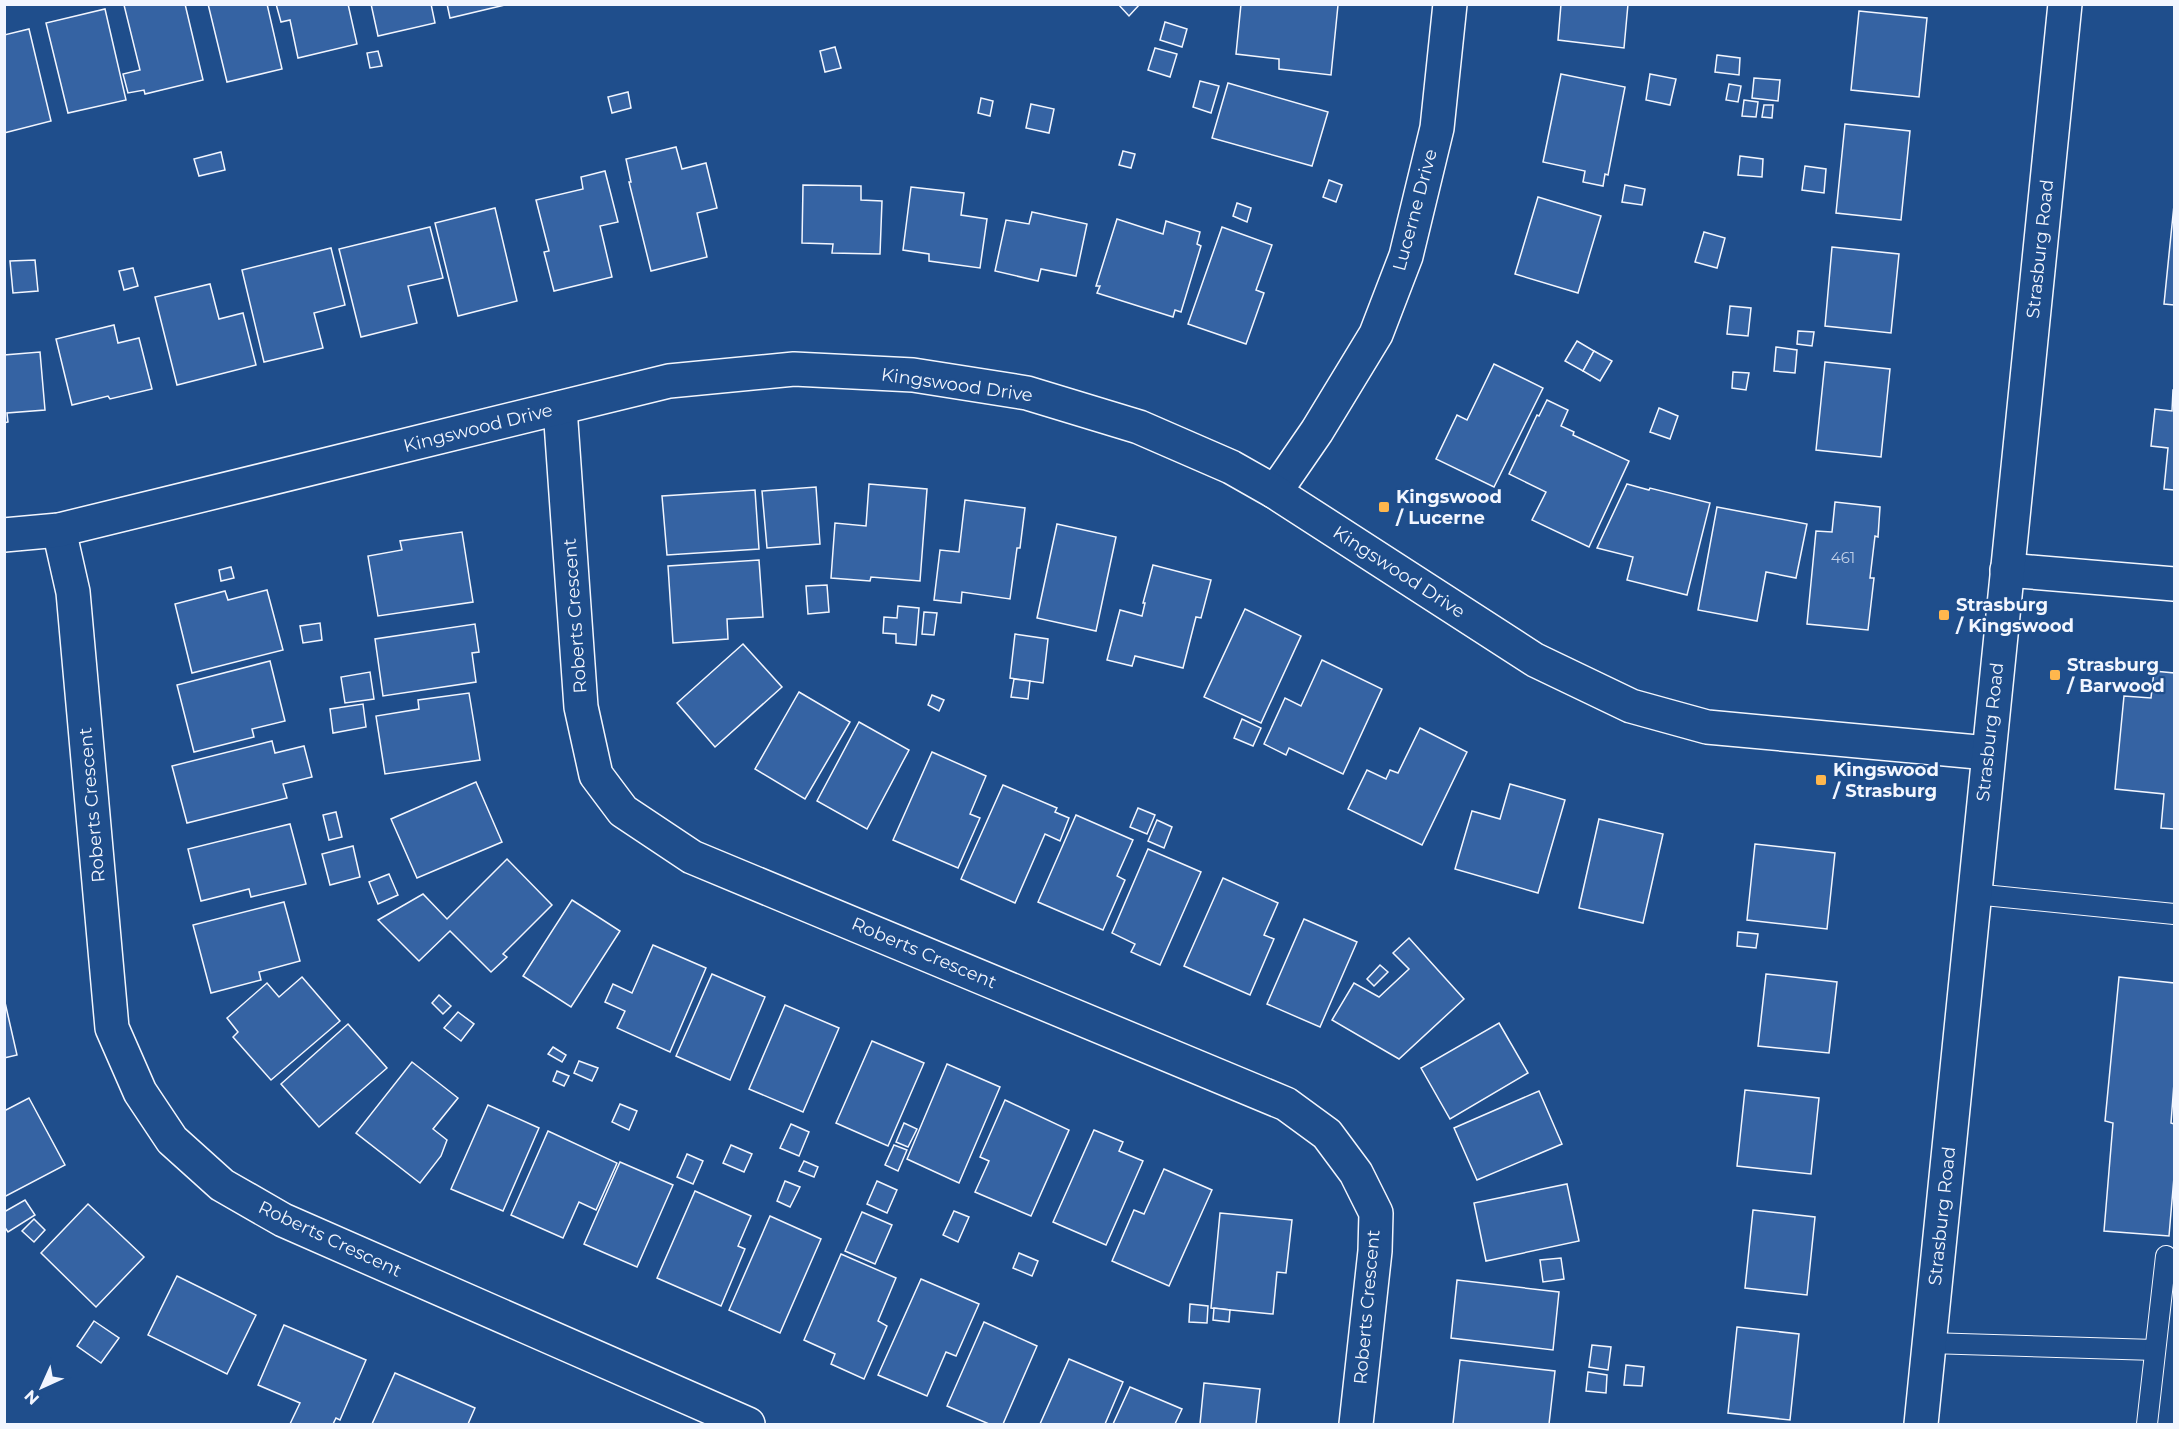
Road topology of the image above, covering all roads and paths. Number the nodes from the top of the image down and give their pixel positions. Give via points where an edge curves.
1 (1450, 4) edge
2 (2065, 4) edge
3 (560, 408) junction
4 (1275, 492) junction
5 (59, 530) junction
6 (4, 535) edge
7 (2007, 570) junction
8 (2175, 584) edge
9 (1988, 753) junction
10 (1974, 894) junction
11 (2175, 914) edge
12 (2166, 1256) dead end
13 (1929, 1343) junction
14 (2156, 1350) junction
15 (2147, 1424) edge
16 (748, 1425) edge
17 (1356, 1425) edge
18 (1921, 1425) edge

1 - 4 street, Lucerne Drive via 1437,128 1406,256 1376,334 1317,432
2 - 7 street, Strasburg Road
3 - 4 street, Kingswood Drive via 669,381 794,369 913,375 1027,393 1139,427 1232,466
3 - 5 street, Kingswood Drive
3 - 17 street, Roberts Crescent via 581,707 596,775 623,812 692,857 1286,1104 1327,1134 1356,1173 1376,1213
4 - 9 street, Kingswood Drive via 1535,660 1631,706 1707,727
5 - 6 street, Kingswood Drive
5 - 16 street, Roberts Crescent via 73,592 112,1028 140,1092 172,1140 222,1185 283,1220
7 - 8 street
7 - 9 street, Strasburg Road
9 - 10 street, Strasburg Road
10 - 11 lane
10 - 13 street, Strasburg Road
12 - 14 lane
13 - 14 lane
13 - 18 street, Strasburg Road
14 - 15 lane

